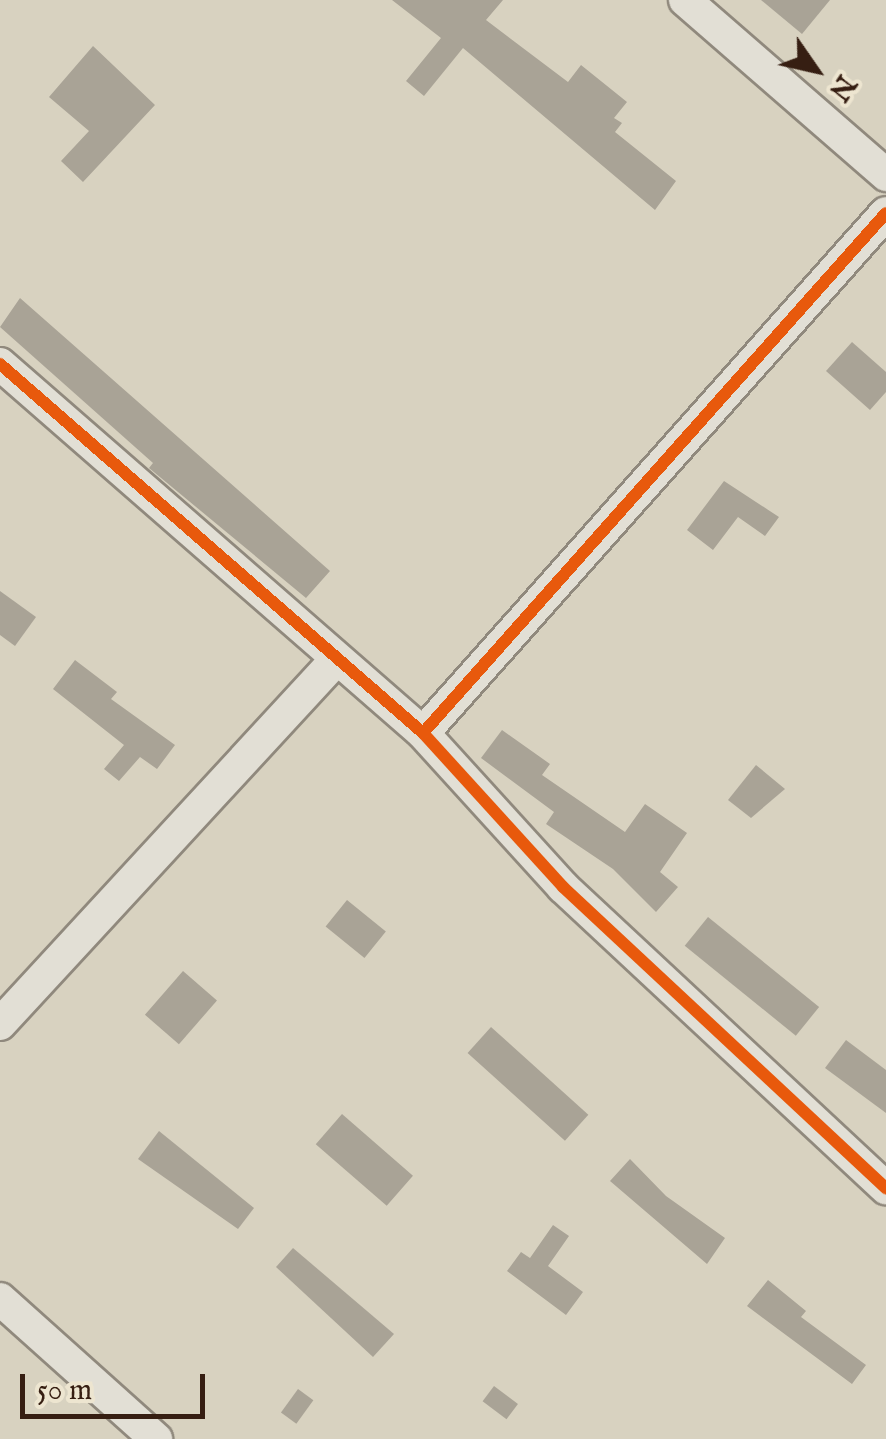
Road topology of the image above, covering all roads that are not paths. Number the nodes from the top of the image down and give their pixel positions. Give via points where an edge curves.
1 (686, 0) edge
2 (886, 175) edge
3 (886, 212) edge
4 (0, 364) edge
5 (336, 660) junction
6 (423, 733) junction
7 (0, 1024) edge
8 (886, 1188) edge
9 (0, 1299) edge
10 (156, 1439) edge

1 - 2 street
3 - 6 street
4 - 5 street
5 - 6 street
5 - 7 street
6 - 8 street via 563,888
9 - 10 street

